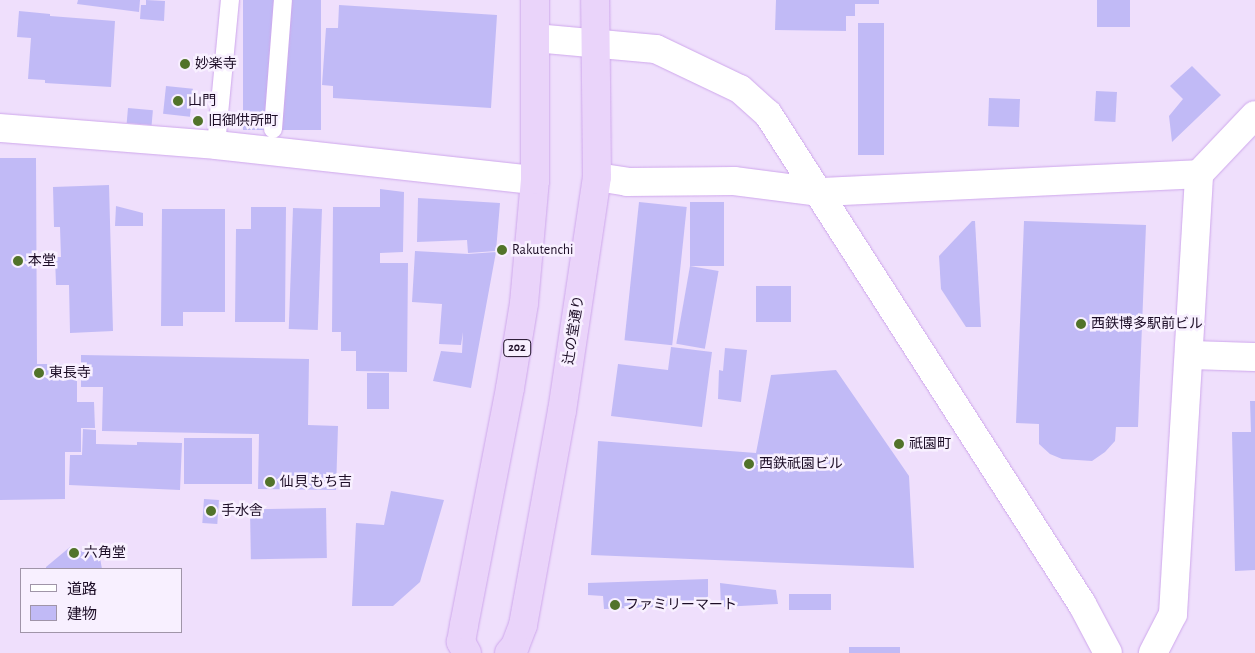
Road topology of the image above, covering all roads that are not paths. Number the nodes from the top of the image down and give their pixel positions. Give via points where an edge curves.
1 (230, 0) edge
2 (283, 0) edge
3 (535, 0) edge
4 (595, 0) edge
5 (535, 38) junction
6 (595, 45) junction
7 (1255, 115) edge
8 (0, 128) edge
9 (272, 129) dead end
10 (216, 145) junction
11 (1199, 174) junction
12 (597, 177) junction
13 (535, 180) junction
14 (820, 192) junction
15 (1190, 354) junction
16 (1255, 357) edge
17 (467, 653) edge
18 (509, 653) edge
19 (1108, 653) edge
20 (1153, 653) edge

1 - 10 lane
2 - 9 lane
3 - 5 highway, 202
4 - 6 highway, 辻の堂通り
5 - 6 street
5 - 13 highway, 202
6 - 12 highway, 辻の堂通り
6 - 14 street via 656,49 740,89 768,114
7 - 11 street
8 - 10 street
10 - 13 street
11 - 14 street
11 - 15 street
12 - 14 street via 627,182 734,181
12 - 18 highway, 辻の堂通り via 562,411 524,625
13 - 17 highway, 202 via 524,303 461,642
14 - 19 street via 1082,604
15 - 16 street
15 - 20 street via 1173,614

